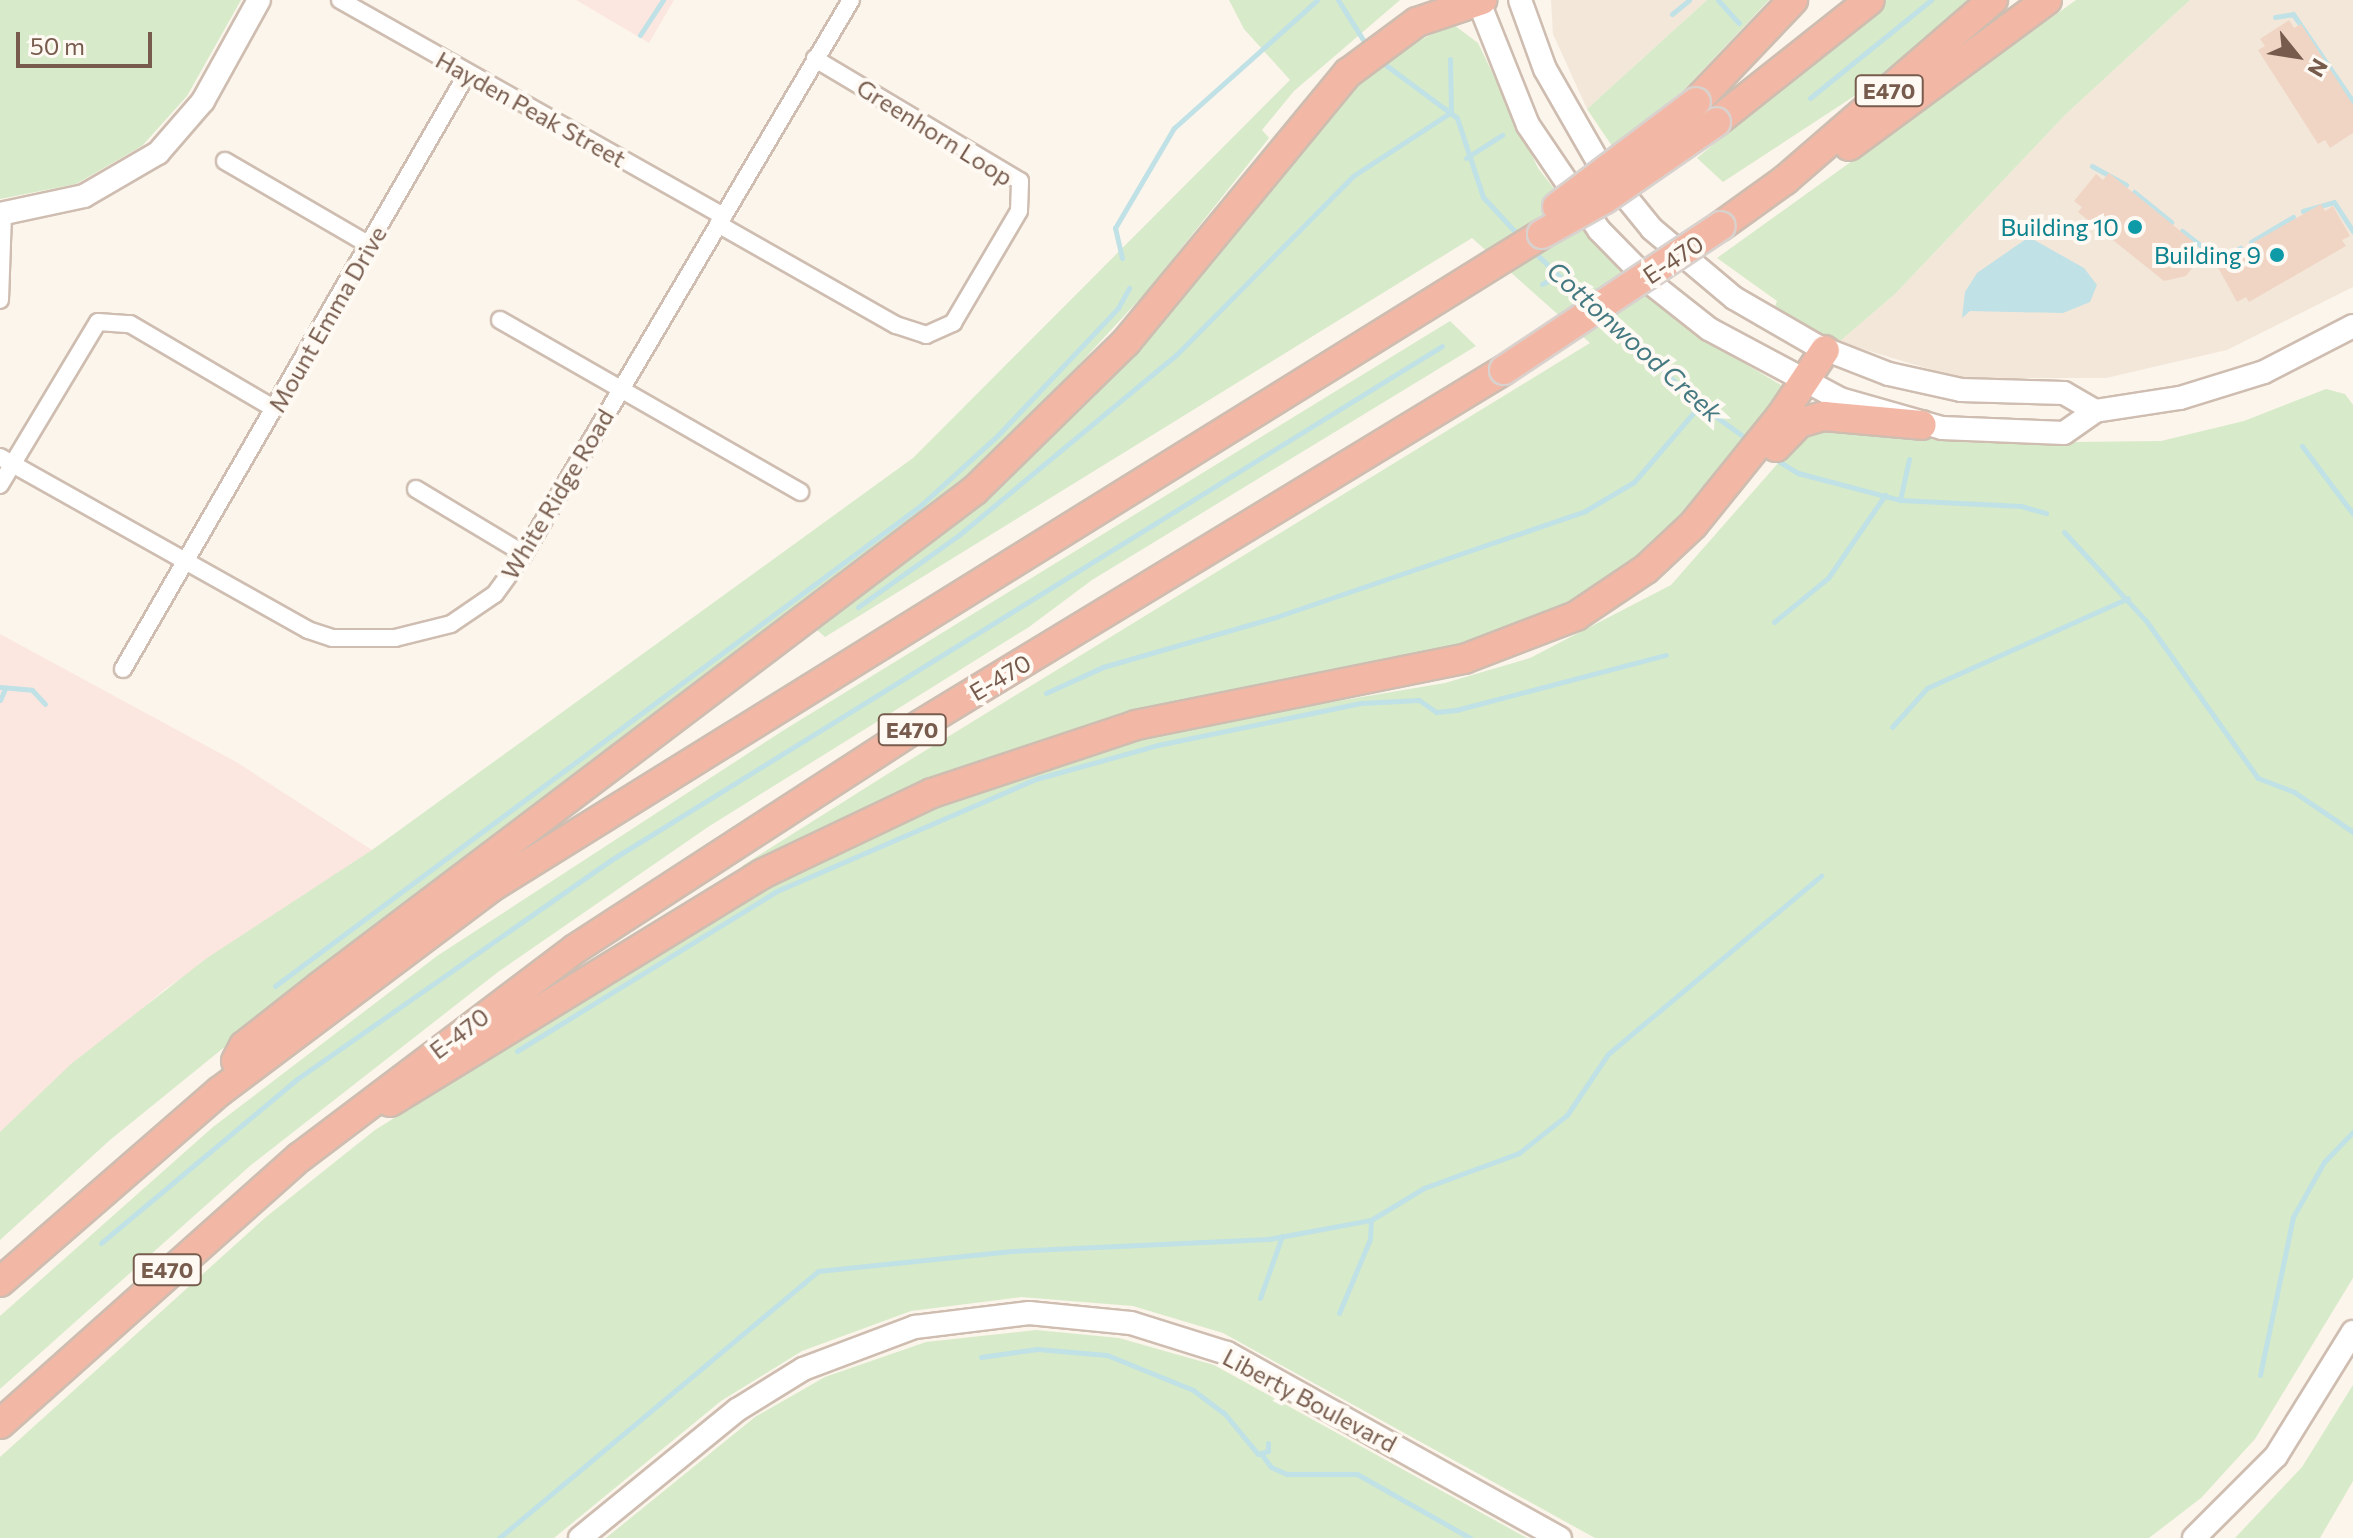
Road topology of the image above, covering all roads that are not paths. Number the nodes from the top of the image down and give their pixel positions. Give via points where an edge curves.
1 (259, 0) edge
2 (340, 0) edge
3 (851, 0) edge
4 (1480, 0) edge
5 (1520, 0) edge
6 (1793, 0) edge
7 (1870, 0) edge
8 (1993, 0) edge
9 (2047, 0) edge
10 (1422, 11) edge
11 (815, 59) junction
12 (467, 74) junction
13 (1706, 112) junction
14 (225, 161) dead end
15 (1785, 180) junction
16 (1, 214) edge
17 (720, 220) junction
18 (371, 246) junction
19 (0, 300) edge
20 (500, 320) dead end
21 (2350, 336) edge
22 (1825, 350) junction
23 (1803, 383) junction
24 (622, 387) junction
25 (275, 409) junction
26 (2095, 411) junction
27 (1788, 421) junction
28 (1922, 425) junction
29 (6, 461) edge
30 (0, 485) edge
31 (416, 489) dead end
32 (800, 492) dead end
33 (524, 554) junction
34 (186, 562) junction
35 (123, 669) dead end
36 (220, 1091) junction
37 (342, 1124) junction
38 (0, 1282) edge
39 (2353, 1332) edge
40 (0, 1424) edge
41 (580, 1538) edge
42 (1560, 1538) edge
43 (2194, 1538) edge

1 - 16 main road via 198,109 150,159 73,200
2 - 12 street, Hayden Peak Street
3 - 11 street, White Ridge Road
4 - 10 highway
4 - 23 main road via 1524,117 1591,220 1678,306 1739,350
5 - 22 main road via 1575,127 1643,219 1720,288
6 - 13 highway
7 - 13 highway
8 - 15 highway, E-470 / E470
9 - 15 highway via 1823,164
10 - 36 highway via 1340,81 1135,332 975,490 244,1046
11 - 17 street, White Ridge Road
11 - 17 street, Greenhorn Loop via 1020,181 1019,211 953,323 926,335 896,325
12 - 17 street, Hayden Peak Street
12 - 18 street, Mount Emma Drive
13 - 36 highway, bridge via 1558,206 1542,234 588,824 420,938
14 - 18 street
15 - 37 highway, E-470 / E470, bridge via 1504,370 712,857 520,988
16 - 19 street
17 - 24 street, White Ridge Road
18 - 25 street, Mount Emma Drive
20 - 24 street
21 - 26 main road via 2235,382
22 - 23 highway
22 - 26 main road via 1937,386 2064,393
23 - 27 highway
23 - 28 main road
24 - 32 street
24 - 33 street, White Ridge Road
25 - 29 street via 130,324 106,320 91,331
25 - 34 street, Mount Emma Drive
26 - 28 main road via 2064,433
27 - 28 highway via 1834,415
27 - 37 highway via 1727,497 1675,544 1623,587 1552,628 1481,654 1136,725 932,793 762,874 406,1095
29 - 30 street
29 - 34 street, White Ridge Road
31 - 33 street
33 - 34 street, White Ridge Road via 482,606 451,624 395,638 333,638 308,630
34 - 35 street, Mount Emma Drive
36 - 38 highway
37 - 40 highway, E-470 / E470 via 157,1279
39 - 43 main road via 2276,1456
41 - 42 main road, Liberty Boulevard via 737,1410 803,1369 915,1327 1029,1313 1119,1321 1227,1353

